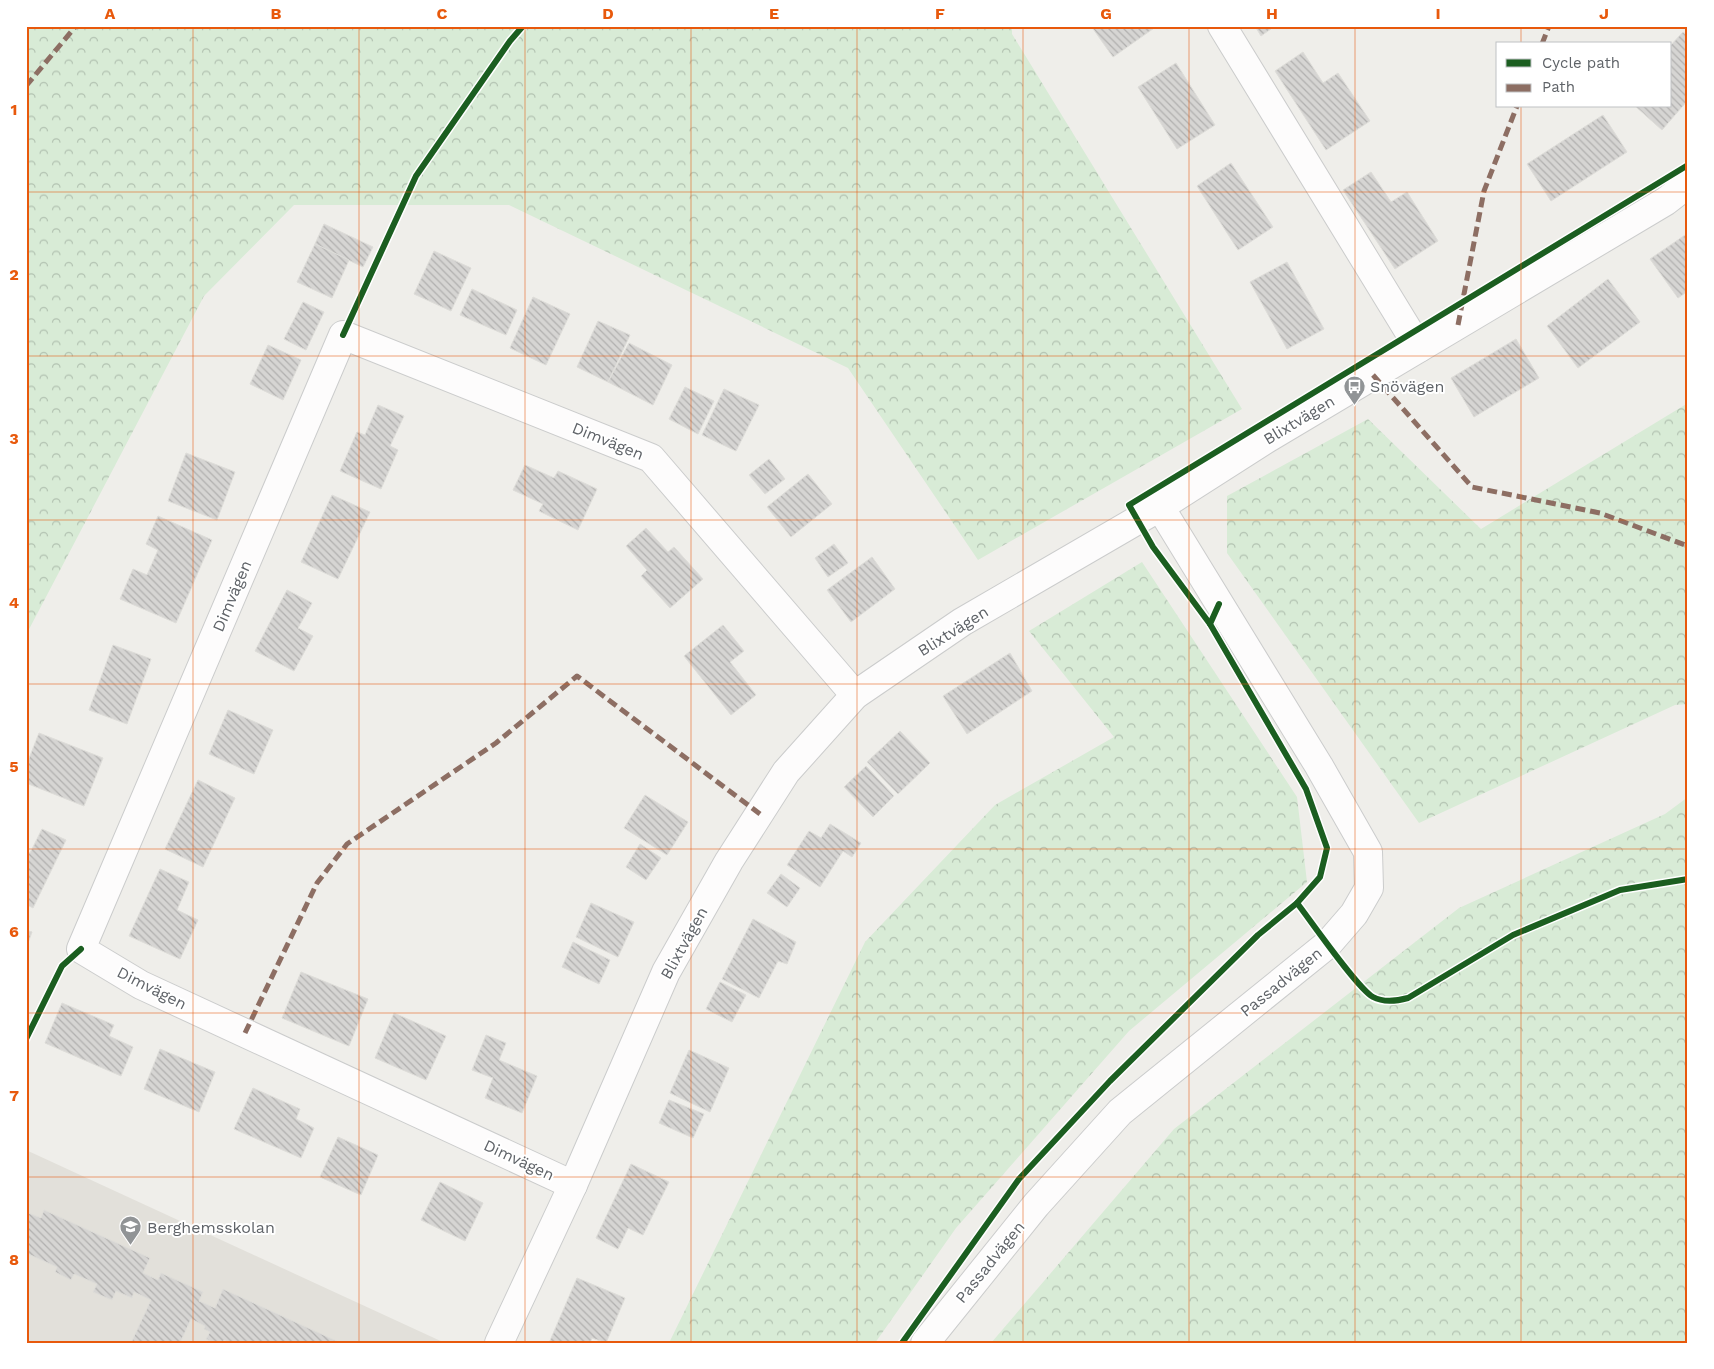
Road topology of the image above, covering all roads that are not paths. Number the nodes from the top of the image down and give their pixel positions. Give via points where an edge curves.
1 (1222, 26) edge
2 (1688, 184) edge
3 (1419, 348) junction
4 (1160, 508) junction
5 (856, 695) junction
6 (573, 1185) junction
7 (499, 1343) edge
8 (925, 1343) edge

1 - 3 street
2 - 3 street, Blixtvägen via 1666,201
3 - 4 street, Blixtvägen via 1268,438
4 - 5 street, Blixtvägen via 962,622
4 - 8 street, Passadvägen via 1320,766 1368,852 1369,888 1354,914 1328,944 1120,1112 1036,1205
5 - 6 street, Blixtvägen via 786,772 729,862 666,972
5 - 6 street, Dimvägen via 651,458 343,334 81,949 141,985
6 - 7 street, Blixtvägen

